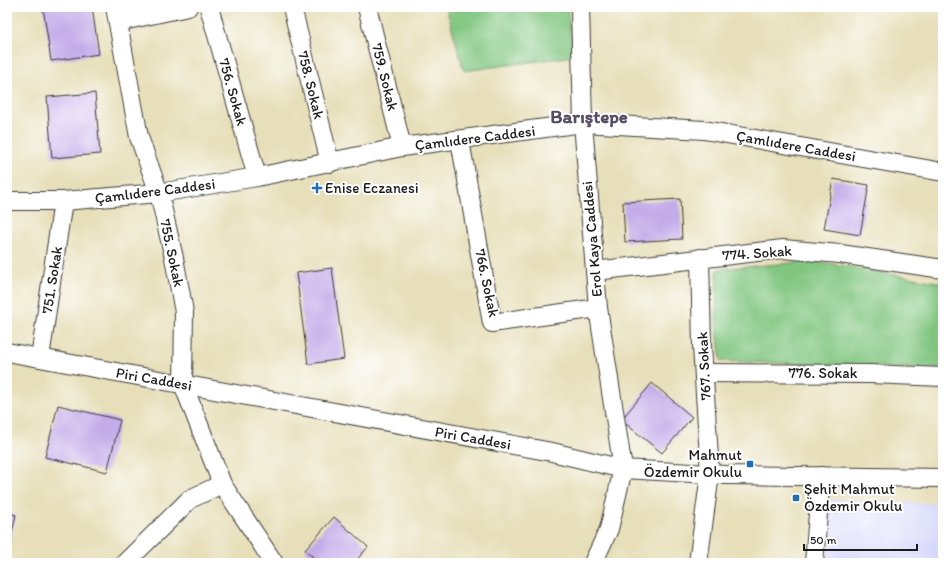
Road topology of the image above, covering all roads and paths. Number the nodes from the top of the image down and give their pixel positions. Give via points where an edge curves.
1 (188, 7) edge
2 (209, 7) edge
3 (292, 7) edge
4 (367, 7) edge
5 (580, 7) edge
6 (116, 15) edge
7 (583, 123) junction
8 (460, 140) junction
9 (402, 147) junction
10 (330, 163) junction
11 (943, 172) edge
12 (257, 177) junction
13 (160, 194) junction
14 (7, 201) edge
15 (63, 201) junction
16 (700, 258) junction
17 (943, 269) edge
18 (595, 271) junction
19 (598, 308) junction
20 (7, 352) edge
21 (40, 358) junction
22 (704, 373) junction
23 (943, 377) edge
24 (183, 384) junction
25 (623, 469) junction
26 (710, 474) junction
27 (821, 476) junction
28 (943, 478) edge
29 (222, 484) junction
30 (125, 563) edge
31 (274, 563) edge
32 (593, 563) edge
33 (698, 563) edge
34 (814, 563) edge

1 - 6 street
2 - 12 street, 756. Sokak
3 - 10 street, 758. Sokak
4 - 9 street, 759. Sokak
5 - 7 street, Erol Kaya Caddesi
6 - 13 street, 755. Sokak via 139,137
7 - 8 street, Çamlıdere Caddesi
7 - 11 street, Çamlıdere Caddesi via 704,130
7 - 18 street, Erol Kaya Caddesi
8 - 9 street, Çamlıdere Caddesi
8 - 19 street, 766. Sokak via 492,323
9 - 10 street, Çamlıdere Caddesi
10 - 12 street, Çamlıdere Caddesi
12 - 13 street, Çamlıdere Caddesi
13 - 15 street, Çamlıdere Caddesi
13 - 24 street, 755. Sokak via 184,312
14 - 15 street, Çamlıdere Caddesi
15 - 21 street, 751. Sokak
16 - 17 street, 774. Sokak via 783,249 840,254
16 - 18 street, 774. Sokak
16 - 22 street, 767. Sokak
18 - 19 street, Erol Kaya Caddesi
19 - 25 street, Erol Kaya Caddesi
20 - 21 street, Piri Caddesi
21 - 24 street, Piri Caddesi
22 - 23 street, 776. Sokak
22 - 26 street, 767. Sokak
24 - 25 street, Piri Caddesi via 552,452
24 - 29 street
25 - 26 street, Piri Caddesi
25 - 32 street via 609,529
26 - 27 street, Piri Caddesi
26 - 33 street, 767. Sokak
27 - 28 street, Piri Caddesi
27 - 34 street
29 - 30 street via 190,499
29 - 31 street

